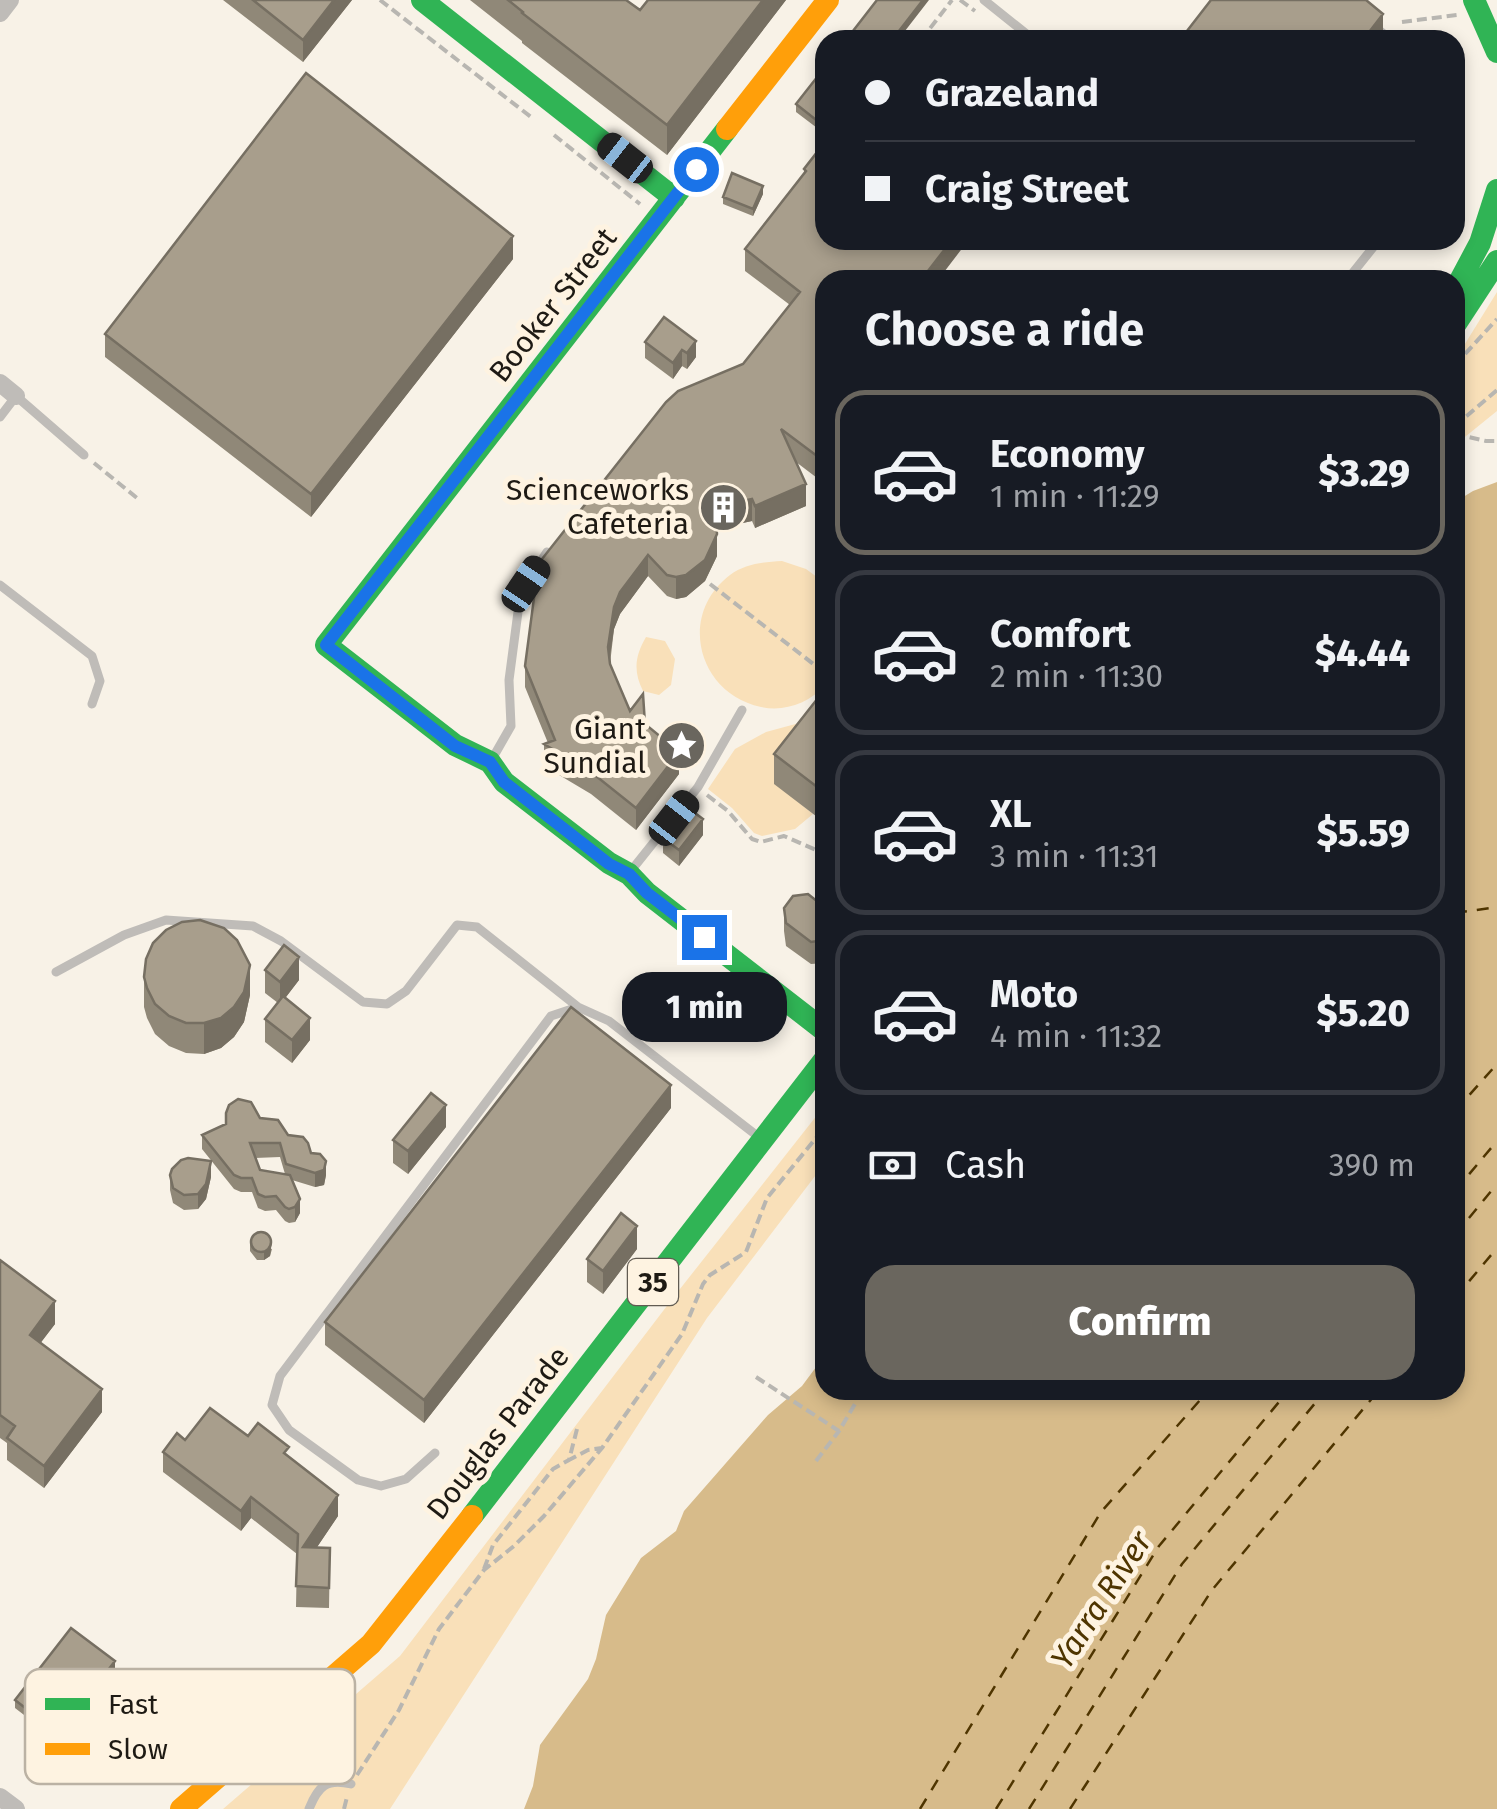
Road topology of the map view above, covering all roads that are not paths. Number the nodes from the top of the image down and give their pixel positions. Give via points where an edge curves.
1 (10, 0) edge
2 (422, 0) edge
3 (828, 0) edge
4 (984, 0) edge
5 (1469, 7) edge
6 (0, 13) edge
7 (1365, 20) edge
8 (1022, 30) edge
9 (1378, 30) edge
10 (1497, 52) edge
11 (1497, 190) edge
12 (674, 198) junction
13 (1371, 250) edge
14 (1497, 262) edge
15 (1355, 270) edge
16 (1465, 271) edge
17 (1465, 310) edge
18 (0, 384) edge
19 (16, 396) junction
20 (0, 417) edge
21 (84, 455) road end
22 (547, 552) edge
23 (0, 585) edge
24 (92, 704) dead end
25 (742, 710) dead end
26 (490, 762) junction
27 (629, 874) junction
28 (56, 972) dead end
29 (578, 1006) junction
30 (815, 1023) edge
31 (815, 1073) edge
32 (762, 1139) junction
33 (434, 1453) dead end
34 (343, 1669) edge
35 (213, 1784) edge
36 (328, 1784) edge
37 (0, 1797) edge
38 (187, 1807) edge
39 (16, 1809) edge
40 (310, 1809) edge

1 - 6 street
2 - 12 street
3 - 12 street, Booker Street
4 - 8 lane
5 - 10 street
7 - 9 lane
11 - 16 street
12 - 26 street, Booker Street via 326,645 455,746
13 - 15 lane
14 - 17 street
18 - 19 street
19 - 20 lane
19 - 21 lane
22 - 26 lane via 518,612 510,726
23 - 24 lane via 92,656 100,681
25 - 27 lane via 698,787
26 - 27 street via 504,782
27 - 30 street
28 - 29 lane via 166,920 253,926 363,1002 387,1004 406,991 457,925 477,928
29 - 32 lane via 609,1020
29 - 33 lane via 551,1016 280,1376 272,1404 289,1430 358,1480 380,1486 406,1479
31 - 32 street, Douglas Parade / 35
32 - 34 street, Douglas Parade / 35 via 371,1644
35 - 38 street, Douglas Parade / 35
36 - 40 lane
37 - 39 street

